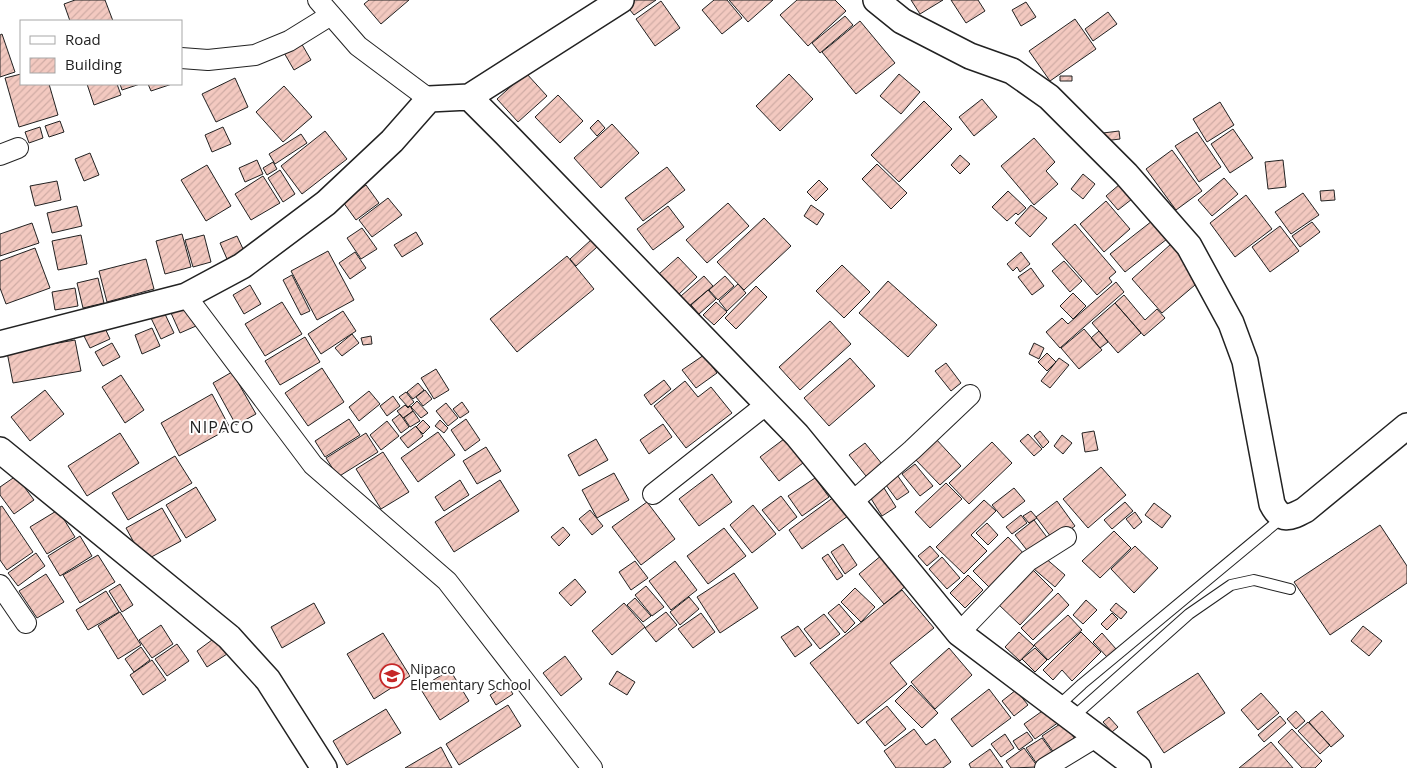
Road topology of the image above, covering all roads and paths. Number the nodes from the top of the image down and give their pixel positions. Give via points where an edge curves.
1 (621, 0) edge
2 (876, 0) edge
3 (324, 5) edge
4 (182, 58) edge
5 (469, 97) junction
6 (429, 99) junction
7 (186, 296) junction
8 (0, 344) edge
9 (970, 395) dead end
10 (768, 404) junction
11 (1407, 426) edge
12 (0, 450) edge
13 (653, 494) dead end
14 (852, 502) junction
15 (1284, 517) junction
16 (1066, 537) dead end
17 (0, 585) edge
18 (1290, 589) dead end
19 (26, 623) dead end
20 (959, 633) junction
21 (1064, 713) junction
22 (1096, 737) junction
23 (324, 768) edge
24 (592, 768) edge
25 (1045, 768) edge
26 (1138, 768) edge

1 - 5 street
2 - 15 street via 902,21 970,56 1012,71 1049,97 1126,174 1189,246 1231,323 1245,361 1272,504
3 - 4 street via 289,41 255,54 208,60
3 - 6 street via 358,46
5 - 6 street
5 - 10 street
6 - 7 street via 392,141 326,203 242,266
7 - 8 street
7 - 24 street via 313,465 448,581
9 - 14 street
10 - 13 street
10 - 14 street
11 - 15 street via 1305,510
12 - 23 street via 229,637 268,680
14 - 20 street
15 - 21 lane via 1082,684
16 - 20 street via 1028,561
17 - 19 street
18 - 21 lane via 1254,580 1231,585 1189,614
20 - 21 street
21 - 22 street
22 - 25 street
22 - 26 street

